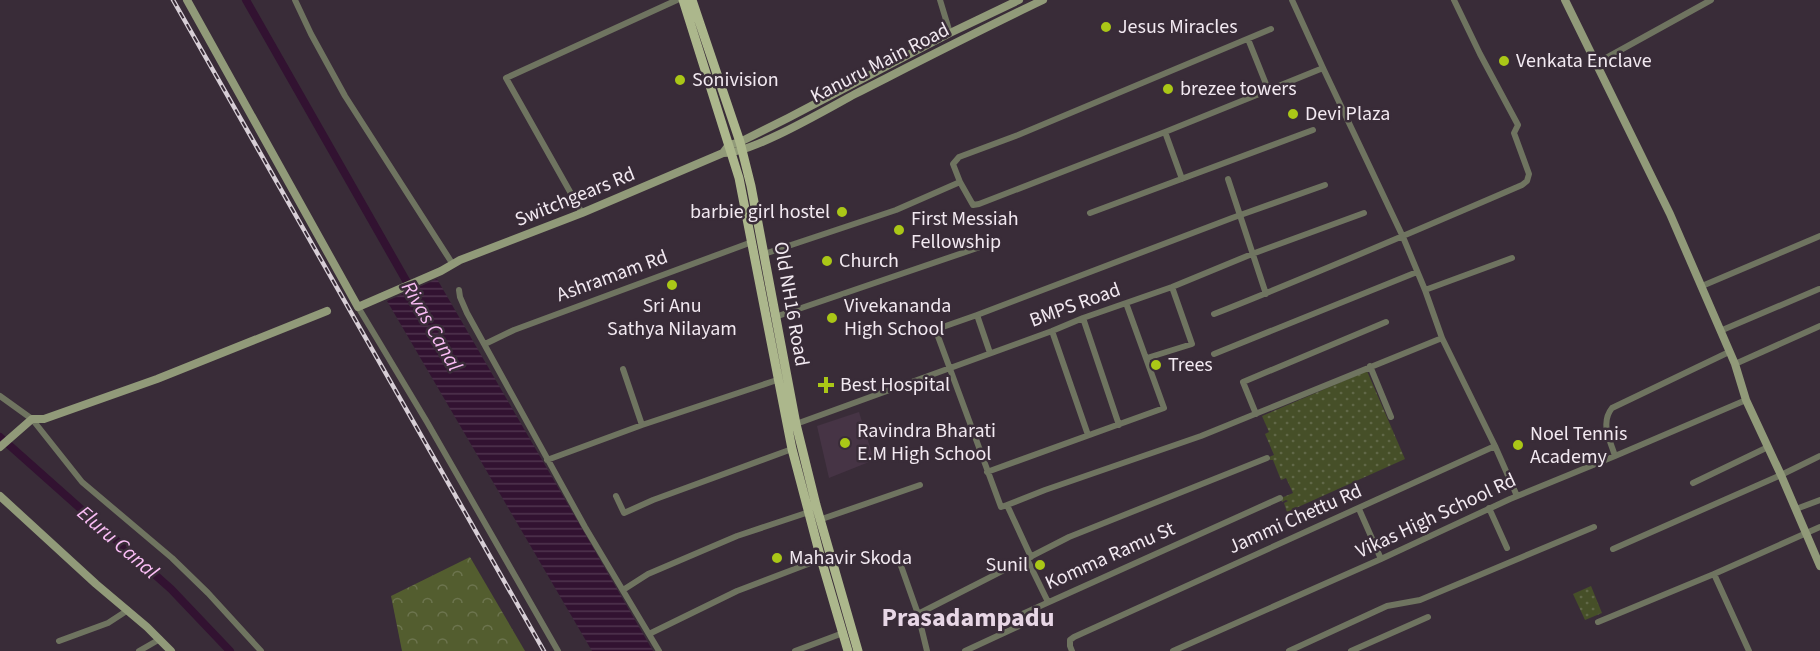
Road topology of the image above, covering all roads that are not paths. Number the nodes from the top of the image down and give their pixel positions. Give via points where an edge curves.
1 (187, 0) edge
2 (295, 0) edge
3 (677, 0) edge
4 (682, 0) edge
5 (692, 0) edge
6 (939, 0) edge
7 (1019, 0) edge
8 (1043, 0) edge
9 (1292, 0) edge
10 (1454, 0) edge
11 (1565, 0) edge
12 (1711, 0) edge
13 (1271, 29) dead end
14 (950, 33) junction
15 (1248, 39) junction
16 (1597, 63) junction
17 (1323, 68) junction
18 (1268, 89) junction
19 (1313, 130) dead end
20 (1165, 132) junction
21 (741, 145) junction
22 (728, 150) junction
23 (1182, 179) junction
24 (1228, 179) dead end
25 (960, 182) junction
26 (1325, 185) dead end
27 (582, 213) junction
28 (1090, 213) dead end
29 (1364, 213) dead end
30 (1240, 215) junction
31 (1820, 236) edge
32 (1403, 237) junction
33 (752, 242) junction
34 (983, 246) dead end
35 (764, 254) junction
36 (1252, 254) junction
37 (1512, 258) dead end
38 (452, 263) junction
39 (1417, 272) junction
40 (1702, 286) junction
41 (1172, 287) junction
42 (1819, 289) edge
43 (459, 290) dead end
44 (1425, 290) junction
45 (1266, 294) junction
46 (1126, 303) junction
47 (358, 307) junction
48 (327, 311) dead end
49 (1214, 314) dead end
50 (977, 315) junction
51 (775, 317) junction
52 (1083, 318) junction
53 (1386, 322) dead end
54 (1820, 326) edge
55 (1052, 331) junction
56 (1720, 331) junction
57 (1442, 338) junction
58 (485, 344) junction
59 (1729, 352) junction
60 (990, 353) junction
61 (1214, 354) dead end
62 (1147, 358) junction
63 (1735, 364) junction
64 (1370, 366) junction
65 (951, 368) junction
66 (623, 369) dead end
67 (777, 380) junction
68 (0, 396) edge
69 (1746, 400) junction
70 (1256, 414) junction
71 (1391, 417) dead end
72 (30, 420) junction
73 (796, 424) junction
74 (642, 425) junction
75 (1119, 425) junction
76 (1088, 435) junction
77 (1495, 446) junction
78 (0, 447) edge
79 (1768, 447) junction
80 (792, 449) junction
81 (1615, 456) junction
82 (1820, 456) edge
83 (1267, 458) dead end
84 (547, 460) junction
85 (987, 472) junction
86 (1781, 475) junction
87 (1693, 483) dead end
88 (920, 485) dead end
89 (0, 496) edge
90 (616, 496) dead end
91 (1517, 496) junction
92 (1280, 498) dead end
93 (1820, 500) edge
94 (1007, 505) junction
95 (1489, 508) junction
96 (1359, 509) junction
97 (1796, 509) junction
98 (814, 518) junction
99 (1594, 527) dead end
100 (1820, 527) edge
101 (1806, 532) junction
102 (1507, 548) dead end
103 (1613, 549) dead end
104 (1029, 558) junction
105 (821, 559) junction
106 (1381, 560) junction
107 (900, 563) dead end
108 (1820, 566) edge
109 (1714, 574) junction
110 (623, 590) junction
111 (1048, 602) junction
112 (128, 610) junction
113 (918, 614) junction
114 (1428, 617) dead end
115 (1598, 622) dead end
116 (843, 633) junction
117 (649, 634) junction
118 (160, 639) junction
119 (59, 641) dead end
120 (1355, 650) edge
121 (139, 651) edge
122 (171, 651) edge
123 (261, 651) edge
124 (558, 651) edge
125 (659, 651) edge
126 (795, 651) edge
127 (848, 651) edge
128 (858, 651) edge
129 (927, 651) edge
130 (965, 651) edge
131 (1072, 651) edge
132 (1173, 651) edge
133 (1289, 651) edge
134 (1749, 651) edge

1 - 47 street
2 - 38 street via 345,96
3 - 27 street via 506,78
4 - 22 main road, Old NH16 Road
5 - 21 main road, Old NH16 Road
6 - 14 street
7 - 14 street, Kanuru Main Road
8 - 21 street, Kanuru Main Road via 789,128
9 - 17 street
10 - 32 street via 1518,125 1514,133 1530,174 1522,185
11 - 16 street
12 - 16 street
13 - 15 street
14 - 21 street, Kanuru Main Road
15 - 18 street
15 - 25 street via 959,157 953,164
16 - 40 street
17 - 18 street
17 - 32 street
18 - 20 street
19 - 23 street
20 - 23 street
20 - 25 street via 979,204 970,201
21 - 22 street, Kanuru Main Road
21 - 35 main road, Old NH16 Road
22 - 27 street, Switchgears Rd
22 - 33 main road, Old NH16 Road via 739,178
23 - 28 street
24 - 30 street
25 - 35 street via 896,210
26 - 30 street
27 - 38 street, Switchgears Rd
29 - 36 street, BMPS Road
30 - 36 street
30 - 50 street
31 - 40 street
32 - 39 street
32 - 45 street
33 - 58 street, Ashramam Rd via 513,330
33 - 67 main road, Old NH16 Road
34 - 51 street
35 - 51 main road, Old NH16 Road
36 - 41 street, BMPS Road
36 - 45 street
37 - 44 street
38 - 47 street, Switchgears Rd
39 - 44 street
39 - 61 street
40 - 56 street
41 - 46 street, BMPS Road
41 - 62 street via 1192,344
42 - 56 street
43 - 58 street
44 - 57 street
45 - 49 street
46 - 52 street, BMPS Road
46 - 62 street
47 - 124 street
48 - 72 street via 157,379 44,419
50 - 60 street
50 - 65 street via 936,331
51 - 73 main road, Old NH16 Road
52 - 55 street, BMPS Road
52 - 75 street
53 - 70 street via 1243,382
54 - 63 street
55 - 60 street, BMPS Road
55 - 76 street
56 - 59 street
57 - 64 street
57 - 77 street
58 - 84 street
59 - 63 street
59 - 81 street via 1612,408 1605,421
60 - 65 street, BMPS Road
62 - 75 street via 1164,408
63 - 69 street
64 - 70 street
64 - 71 street
65 - 73 street, BMPS Road
65 - 85 street
66 - 74 street
67 - 74 street
67 - 80 main road, Old NH16 Road
68 - 72 street
69 - 79 street
69 - 81 street, Vikas High School Rd
70 - 94 street
72 - 78 street
72 - 123 street via 82,482 172,558
73 - 98 main road, Old NH16 Road via 816,505
74 - 84 street
75 - 76 street
76 - 85 street
77 - 91 street
77 - 96 street, Jammi Chettu Rd
79 - 86 street
79 - 87 street
80 - 90 street via 624,513
80 - 98 main road, Old NH16 Road
81 - 91 street, Vikas High School Rd
82 - 86 street
83 - 104 street via 1069,537
84 - 110 street
85 - 94 street via 1001,507
86 - 97 street
86 - 103 street
88 - 98 street
89 - 112 street
91 - 95 street, Vikas High School Rd
92 - 111 street, Komma Ramu St
93 - 97 street
94 - 104 street
95 - 102 street
95 - 106 street, Vikas High School Rd
96 - 106 street
96 - 131 street, Jammi Chettu Rd via 1074,637 1070,640
97 - 101 street
98 - 105 main road, Old NH16 Road
98 - 110 street via 726,541 648,574
98 - 128 main road, Old NH16 Road
99 - 133 street via 1420,600 1387,606
100 - 101 street
101 - 108 street
101 - 109 street
104 - 111 street
104 - 113 street
105 - 116 main road, Old NH16 Road
105 - 117 street via 737,591
106 - 132 street, Vikas High School Rd
107 - 113 street
109 - 115 street
109 - 134 street
110 - 117 street
111 - 130 street, Komma Ramu St via 1018,615 1019,626
112 - 118 street
112 - 119 street via 108,623
113 - 129 street
114 - 120 street
116 - 126 street
116 - 127 main road, Old NH16 Road
117 - 125 street
118 - 121 street
118 - 122 street

